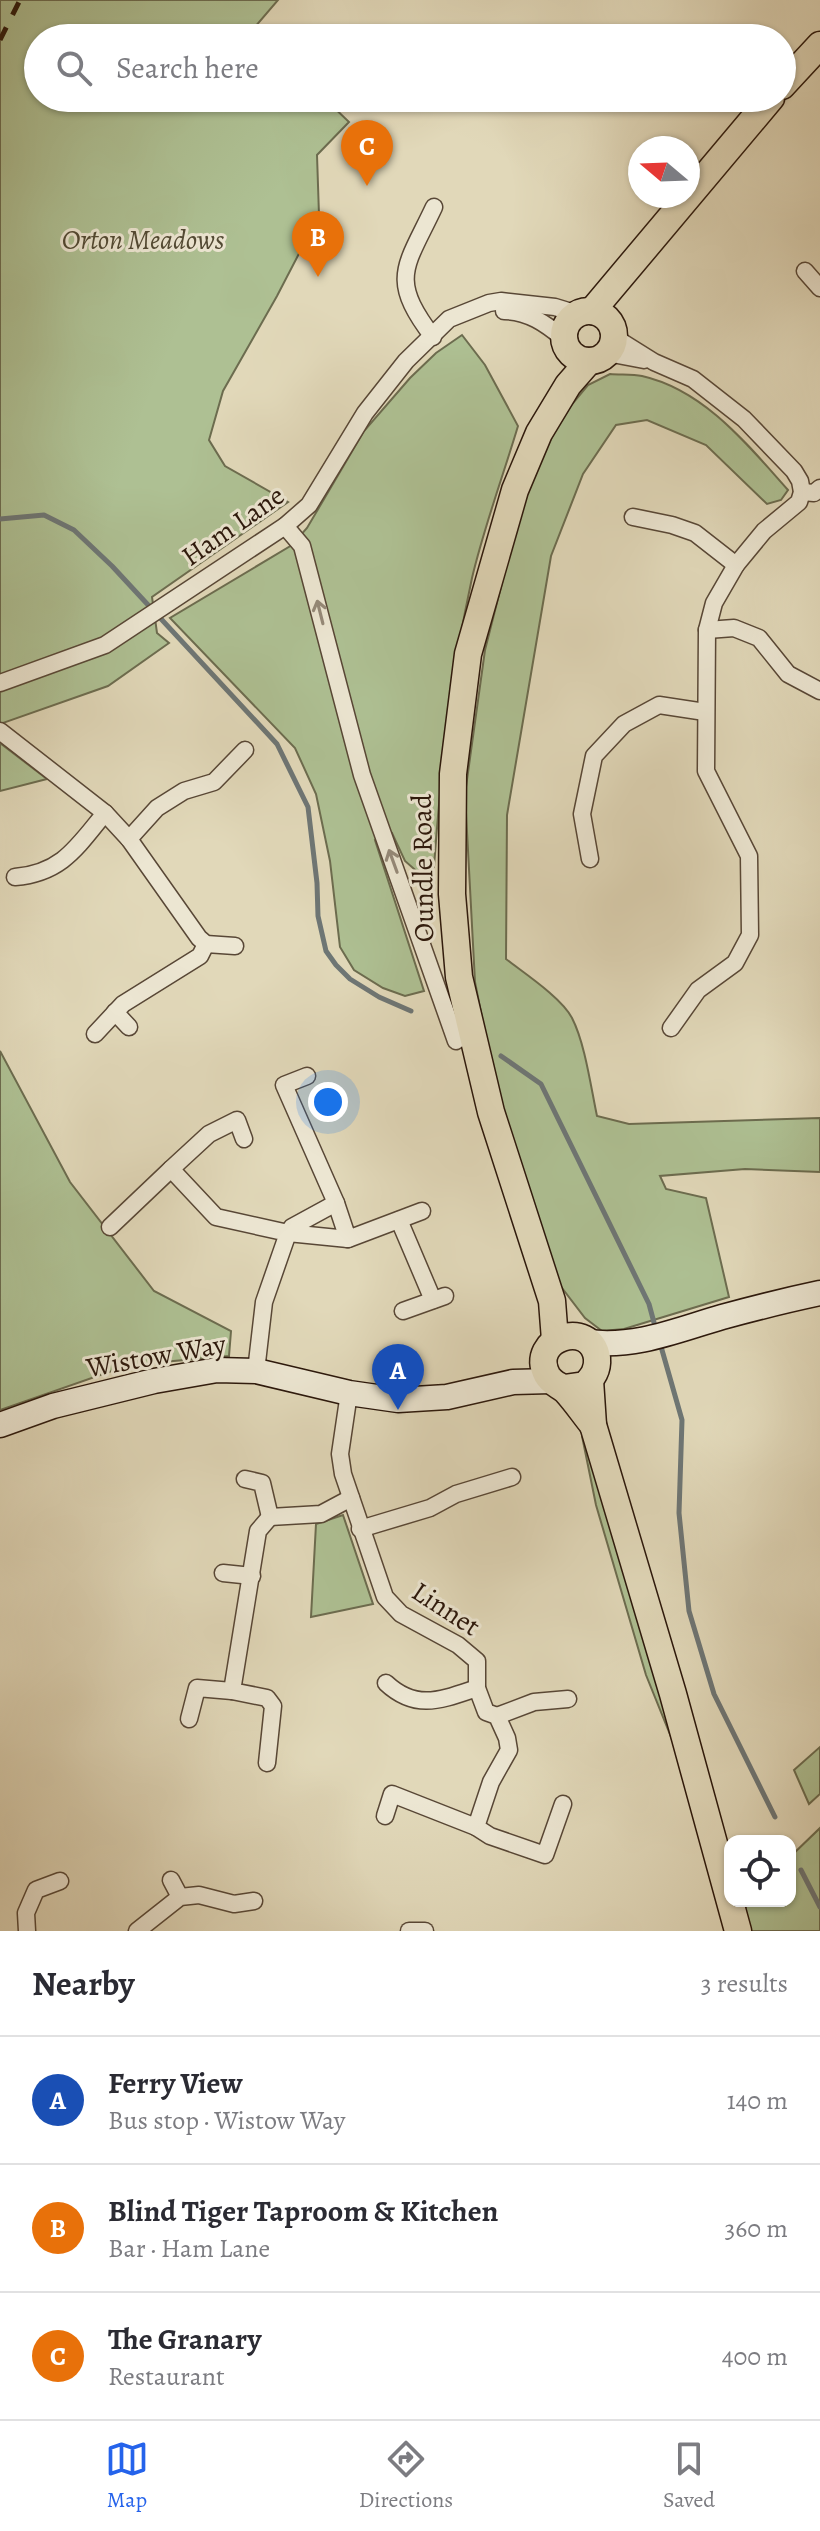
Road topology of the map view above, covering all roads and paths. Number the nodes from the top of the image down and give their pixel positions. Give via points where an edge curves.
1 (820, 45) edge
2 (796, 71) edge
3 (759, 112) edge
4 (434, 207) dead end
5 (805, 271) dead end
6 (820, 288) edge
7 (599, 334) junction
8 (433, 337) junction
9 (565, 343) junction
10 (539, 433) junction
11 (820, 488) edge
12 (802, 492) junction
13 (633, 517) dead end
14 (285, 526) junction
15 (736, 565) junction
16 (707, 630) junction
17 (0, 683) edge
18 (820, 691) edge
19 (705, 712) junction
20 (0, 731) edge
21 (245, 750) dead end
22 (105, 813) junction
23 (129, 839) junction
24 (590, 859) dead end
25 (15, 877) dead end
26 (206, 944) junction
27 (235, 946) dead end
28 (115, 1012) junction
29 (129, 1027) dead end
30 (671, 1028) dead end
31 (95, 1034) dead end
32 (459, 1040) junction
33 (307, 1076) dead end
34 (244, 1139) dead end
35 (171, 1169) junction
36 (336, 1203) junction
37 (422, 1211) dead end
38 (399, 1220) junction
39 (110, 1227) dead end
40 (288, 1233) junction
41 (348, 1239) junction
42 (820, 1293) edge
43 (403, 1311) dead end
44 (654, 1338) junction
45 (563, 1357) junction
46 (256, 1371) junction
47 (593, 1375) junction
48 (349, 1393) junction
49 (0, 1425) edge
50 (593, 1425) junction
51 (512, 1477) dead end
52 (245, 1479) dead end
53 (351, 1498) junction
54 (270, 1517) junction
55 (360, 1529) junction
56 (223, 1573) dead end
57 (252, 1576) junction
58 (386, 1683) dead end
59 (477, 1688) junction
60 (232, 1691) junction
61 (568, 1699) dead end
62 (497, 1716) junction
63 (189, 1719) dead end
64 (267, 1763) dead end
65 (563, 1804) dead end
66 (385, 1816) dead end
67 (476, 1827) junction
68 (171, 1880) dead end
69 (60, 1881) dead end
70 (180, 1897) junction
71 (254, 1901) dead end
72 (27, 1931) edge
73 (137, 1931) edge
74 (409, 1931) edge
75 (425, 1931) edge
76 (738, 1931) edge

1 - 2 main road
3 - 7 main road, Oundle Road via 647,247
4 - 8 street via 404,281 411,304
5 - 6 street
7 - 8 street, Ham Lane via 525,303 489,303 449,319
7 - 9 main road, Oundle Road via 566,326
7 - 9 main road via 579,359
7 - 10 main road, Oundle Road
7 - 12 street via 693,379 744,419 794,471
8 - 9 street, Ham Lane via 478,316 514,311 545,324
8 - 14 street, Ham Lane via 406,361 365,413 309,505
9 - 10 main road, Oundle Road
10 - 32 main road, Oundle Road via 515,490 468,654 453,774
11 - 12 street
12 - 15 street via 799,502 764,531
13 - 15 street via 695,533
14 - 17 street, Ham Lane via 105,645
32 -> 14 street via 362,775 302,546
15 - 16 street via 714,603
16 - 18 street via 734,628 759,638 788,674
16 - 19 street
19 - 24 street via 659,705 624,724 594,756 582,814
19 - 30 street via 706,771 749,856 750,935 735,963 698,990
20 - 22 street
21 - 23 street via 214,782 184,791 157,808
22 - 23 street
22 - 25 street via 39,883
23 - 26 street
26 - 27 street
26 - 28 street via 200,956
28 - 29 street
28 - 31 street
32 - 45 main road, Oundle Road via 491,1112 552,1301
33 - 36 street via 278,1087
34 - 35 street via 237,1120 209,1134
35 - 39 street
35 - 40 street via 216,1217
36 - 40 street
36 - 41 street
37 - 38 street
38 - 41 street
38 - 43 street via 439,1298
40 - 41 street
40 - 46 street via 264,1302
42 - 44 street
44 - 45 street, Wistow Way
44 - 47 street
45 - 47 main road via 578,1388
45 - 47 main road, Oundle Road via 596,1352
45 - 48 street, Wistow Way via 513,1382 447,1397 398,1400
45 - 50 main road
46 - 48 street, Wistow Way
46 - 49 street, Wistow Way via 217,1370 154,1381
47 - 50 main road, Oundle Road
48 - 53 street, Linnet via 340,1454
50 - 76 main road
51 - 55 street
52 - 54 street via 262,1483
53 - 54 street via 321,1514
53 - 55 street, Linnet
54 - 57 street via 258,1531
55 - 59 street, Linnet via 385,1597 401,1614 477,1661
56 - 57 street
57 - 60 street
58 - 59 street via 408,1699 435,1702
59 - 62 street, Linnet via 486,1712
60 - 63 street via 193,1683
60 - 64 street via 267,1698 273,1706
61 - 62 street via 534,1702
62 - 67 street, Linnet via 509,1750
65 - 67 street via 545,1855
66 - 67 street via 392,1794
68 - 70 street
69 - 72 street via 36,1890 26,1913
70 - 71 street via 199,1895 234,1912
70 - 73 street
74 - 75 street

